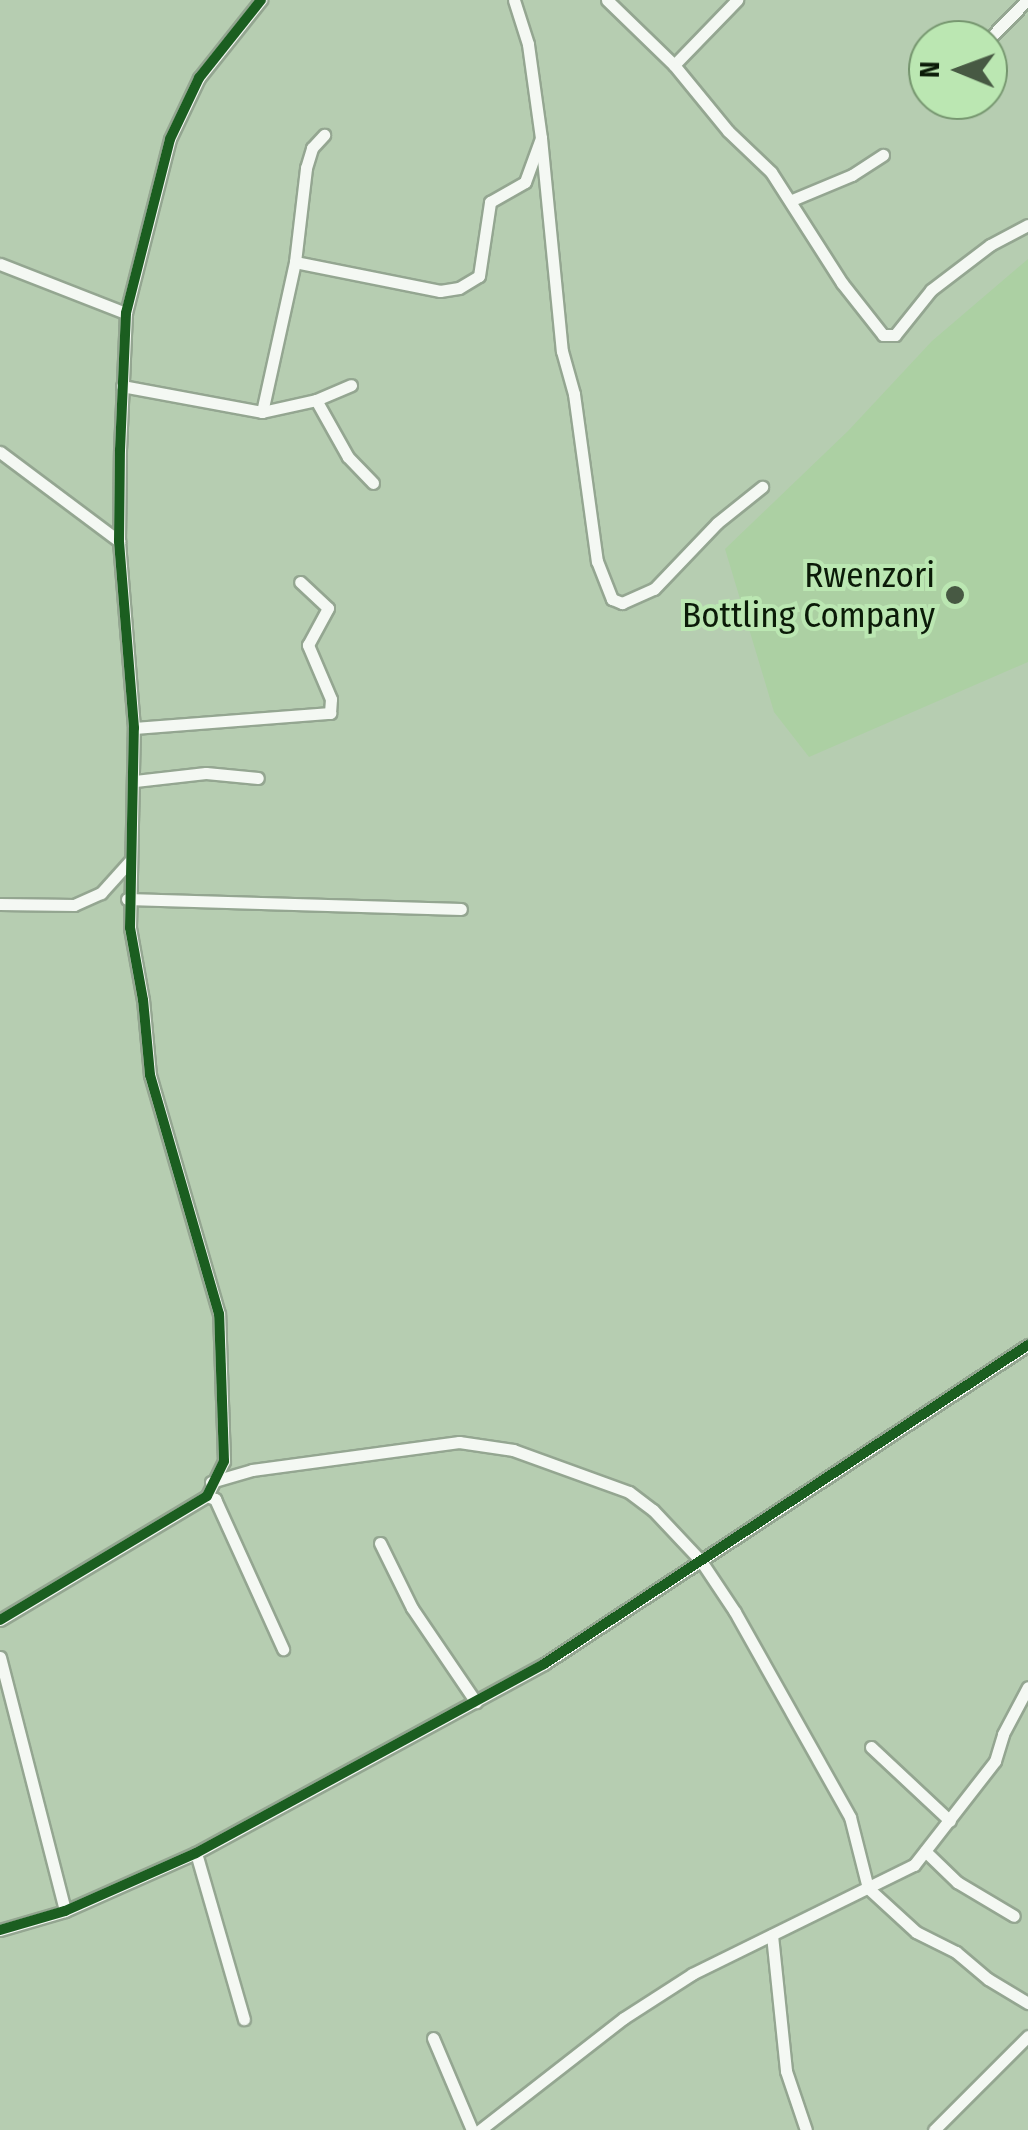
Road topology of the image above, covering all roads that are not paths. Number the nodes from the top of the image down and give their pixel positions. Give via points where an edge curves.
1 (261, 0) edge
2 (514, 0) edge
3 (607, 0) edge
4 (738, 0) edge
5 (1026, 0) edge
6 (1007, 20) edge
7 (674, 64) junction
8 (324, 135) dead end
9 (541, 138) junction
10 (883, 155) dead end
11 (792, 200) junction
12 (1028, 225) edge
13 (295, 262) junction
14 (0, 264) edge
15 (126, 314) junction
16 (351, 385) dead end
17 (122, 386) junction
18 (316, 400) junction
19 (262, 412) junction
20 (0, 452) edge
21 (373, 484) dead end
22 (762, 488) dead end
23 (118, 541) junction
24 (300, 582) dead end
25 (134, 728) junction
26 (258, 778) dead end
27 (135, 781) junction
28 (129, 862) junction
29 (127, 899) junction
30 (0, 904) edge
31 (462, 908) dead end
32 (1028, 1345) edge
33 (210, 1482) junction
34 (207, 1496) junction
35 (380, 1544) dead end
36 (701, 1561) junction
37 (0, 1620) edge
38 (283, 1649) dead end
39 (0, 1656) edge
40 (1028, 1687) edge
41 (476, 1702) junction
42 (872, 1747) dead end
43 (950, 1821) junction
44 (925, 1852) junction
45 (196, 1854) junction
46 (868, 1888) junction
47 (65, 1910) junction
48 (1014, 1916) dead end
49 (0, 1930) edge
50 (772, 1935) junction
51 (1028, 2003) edge
52 (244, 2019) dead end
53 (1028, 2036) edge
54 (433, 2038) dead end
55 (476, 2130) edge
56 (806, 2130) edge
57 (934, 2130) edge

1 - 15 street via 199,78 176,120
2 - 9 street via 528,44
3 - 7 street
4 - 7 street
5 - 6 street
7 - 11 street
8 - 13 street via 306,168
9 - 13 street via 524,182 490,202 484,269 466,285 440,291
9 - 22 street via 562,351 597,561 612,599 622,603 654,589 717,523
10 - 11 street
11 - 12 street via 842,283 890,336 938,284
13 - 19 street
14 - 15 street
15 - 17 street
16 - 18 street
17 - 19 street
17 - 23 street
18 - 19 street
18 - 21 street via 348,458
20 - 23 street
23 - 25 street
24 - 25 street via 328,608 308,644 331,698 330,713
25 - 27 street
26 - 27 street via 206,774
27 - 28 street
28 - 29 street
28 - 30 street via 100,893 74,905
29 - 31 street
29 - 33 street via 150,1075 219,1314 224,1461
32 - 36 street
33 - 34 street
33 - 36 street via 252,1470 483,1443 629,1492
34 - 37 street
34 - 38 street via 215,1499
35 - 41 street via 412,1608
36 - 41 street
36 - 46 street via 850,1817
39 - 47 street
40 - 43 street via 995,1761
41 - 45 street
42 - 43 street
43 - 44 street
44 - 46 street
44 - 48 street via 957,1882
45 - 47 street
45 - 52 street
46 - 50 street
46 - 51 street via 916,1932
47 - 49 street
50 - 55 street via 692,1974 624,2018
50 - 56 street via 786,2071
53 - 57 street
54 - 55 street

